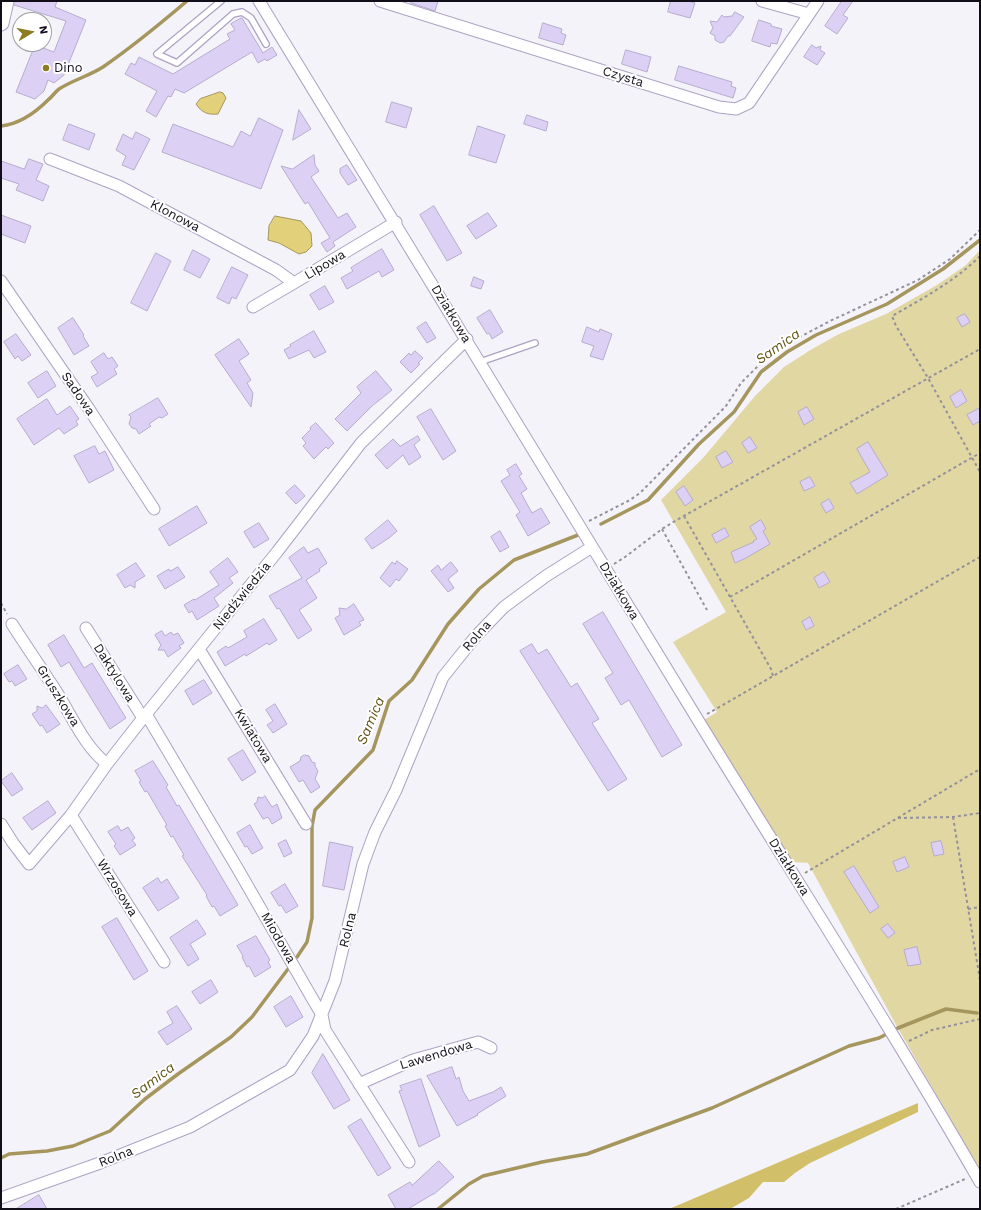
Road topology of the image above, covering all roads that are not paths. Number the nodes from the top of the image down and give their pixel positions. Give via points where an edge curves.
1 (6, 1) edge
2 (221, 1) edge
3 (259, 1) edge
4 (380, 1) edge
5 (762, 1) edge
6 (818, 1) edge
7 (809, 14) junction
8 (1, 23) edge
9 (266, 44) dead end
10 (50, 158) dead end
11 (396, 222) junction
12 (1, 281) edge
13 (294, 283) junction
14 (253, 307) dead end
15 (467, 339) junction
16 (535, 343) dead end
17 (480, 362) junction
18 (154, 509) dead end
19 (592, 547) junction
20 (12, 624) dead end
21 (86, 628) dead end
22 (200, 649) junction
23 (144, 716) junction
24 (107, 764) junction
25 (71, 815) junction
26 (1, 824) edge
27 (306, 824) dead end
28 (164, 962) dead end
29 (322, 1015) junction
30 (491, 1048) dead end
31 (359, 1084) junction
32 (409, 1162) dead end
33 (978, 1178) edge
34 (1, 1198) edge

1 - 8 main road
2 - 9 lane via 156,54 177,63 233,14 242,12 251,18
3 - 11 street, Działkowa
4 - 7 street, Czysta via 719,107 736,109 749,103
5 - 7 street
6 - 7 street, Czysta
10 - 13 street, Klonowa via 119,186 276,270
11 - 13 street, Lipowa
11 - 15 street, Działkowa
12 - 18 street, Sadowa
13 - 14 street, Lipowa
15 - 17 street, Działkowa
15 - 22 street, Niedźwiedzia via 361,443
16 - 17 lane
17 - 19 street, Działkowa
19 - 29 street, Rolna via 504,607 476,636 444,677 363,864 335,981
19 - 33 street, Działkowa
20 - 24 street, Gruszkowa via 86,740
21 - 23 street, Daktylowa
22 - 23 street, Niedźwiedzia
22 - 27 street, Kwiatowa
23 - 24 street, Niedźwiedzia
23 - 29 street, Miodowa via 239,871
24 - 25 street, Niedźwiedzia
25 - 26 street, Niedźwiedzia via 29,864
25 - 28 street, Wrzosowa
29 - 31 street, Miodowa via 325,1030
29 - 34 street, Rolna via 313,1036 290,1070 230,1106 190,1127 144,1146
30 - 31 street, Lawendowa via 478,1042 413,1060
31 - 32 street, Miodowa

